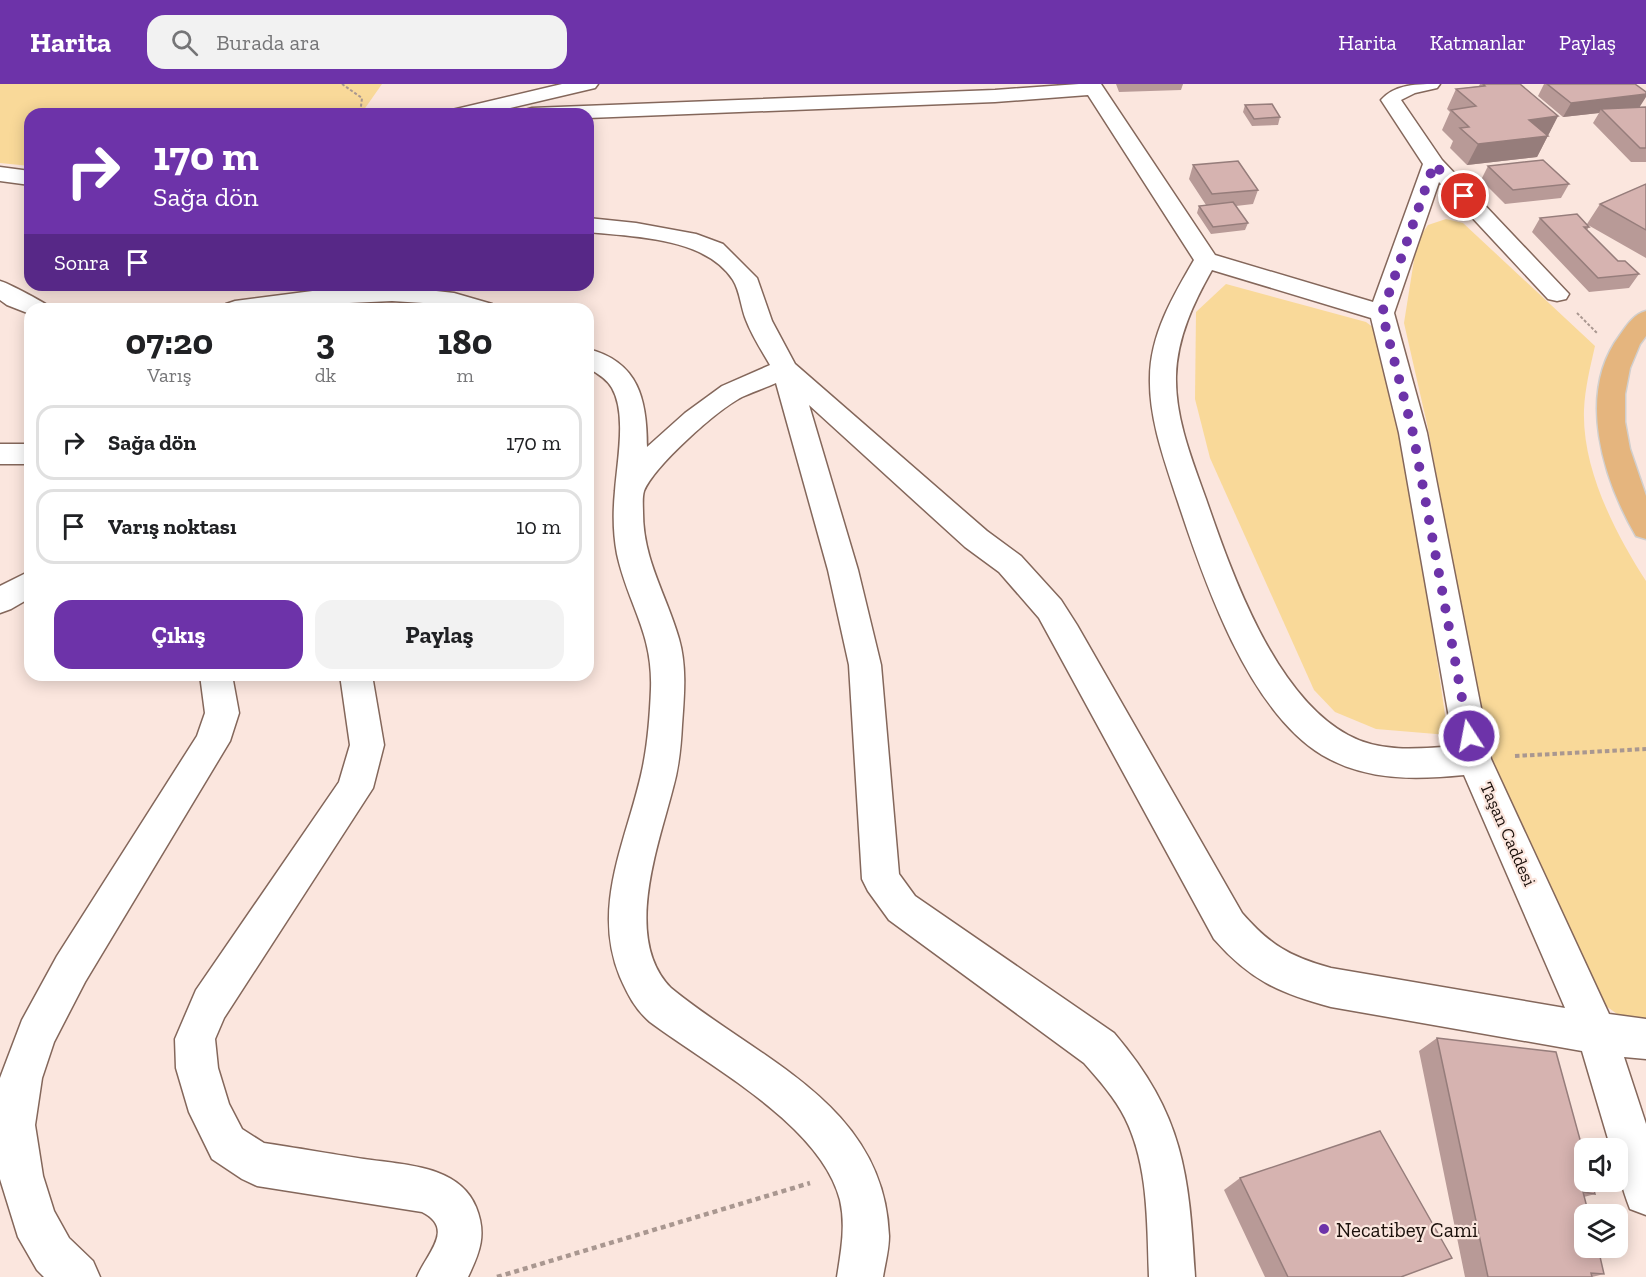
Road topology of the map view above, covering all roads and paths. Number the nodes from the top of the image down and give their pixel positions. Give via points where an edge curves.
1 (342, 84) edge
2 (588, 84) edge
3 (1067, 84) edge
4 (1430, 84) edge
5 (1092, 86) edge
6 (361, 108) edge
7 (485, 108) edge
8 (594, 112) edge
9 (1434, 164) junction
10 (594, 226) edge
11 (1206, 260) junction
12 (0, 288) edge
13 (1557, 294) dead end
14 (24, 303) edge
15 (273, 303) edge
16 (457, 303) edge
17 (1382, 313) junction
18 (1646, 319) edge
19 (594, 361) edge
20 (785, 369) junction
21 (0, 454) edge
22 (24, 454) edge
23 (628, 493) junction
24 (1646, 528) edge
25 (24, 587) edge
26 (0, 601) edge
27 (217, 681) edge
28 (357, 681) edge
29 (1646, 749) edge
30 (1474, 759) junction
31 (1597, 1035) junction
32 (1646, 1039) edge
33 (851, 1171) junction
34 (1646, 1193) edge
35 (76, 1277) edge
36 (440, 1277) edge
37 (497, 1277) edge
38 (860, 1277) edge
39 (1172, 1277) edge

1 - 6 path via 362,98
2 - 7 street
3 - 5 street
4 - 9 street via 1408,88 1390,100
5 - 8 street via 994,96
5 - 11 street
9 - 13 street
9 - 17 street
10 - 20 street via 672,235 715,249 746,278 759,321
11 - 17 street
11 - 30 street via 1178,310 1167,347 1163,376 1167,414 1177,457 1207,543 1257,656 1313,730 1334,745 1368,758 1408,765
12 - 14 street
15 - 16 street via 398,294
17 - 30 street, Taşan Caddesi via 1413,433
18 - 24 main road via 1619,360 1610,416 1618,464
19 - 23 street via 622,380 628,395 633,419
20 - 23 street via 731,392 695,418 654,456
20 - 31 street via 976,539 1010,564 1039,595 1066,634 1228,926 1255,955 1275,969 1357,993
20 - 39 street via 843,570 865,664 881,879 902,908 1099,1048 1120,1070 1152,1124 1161,1155 1168,1196
21 - 22 street
23 - 33 street via 634,564 666,652 667,685 663,747 629,884 628,919 635,963 646,991 766,1078 809,1115 836,1145
25 - 26 street
27 - 35 street via 222,713 213,741 71,969 36,1034 21,1078 14,1125 21,1176 34,1221 54,1254
28 - 36 street via 367,745 355,788 210,1004 195,1039 197,1068 210,1112 227,1144 256,1164 425,1190 449,1203 461,1225 460,1247
29 - 30 path
30 - 31 street, Taşan Caddesi
31 - 32 street
31 - 34 street, Taşan Caddesi
33 - 37 path
33 - 38 street via 862,1203 866,1235

